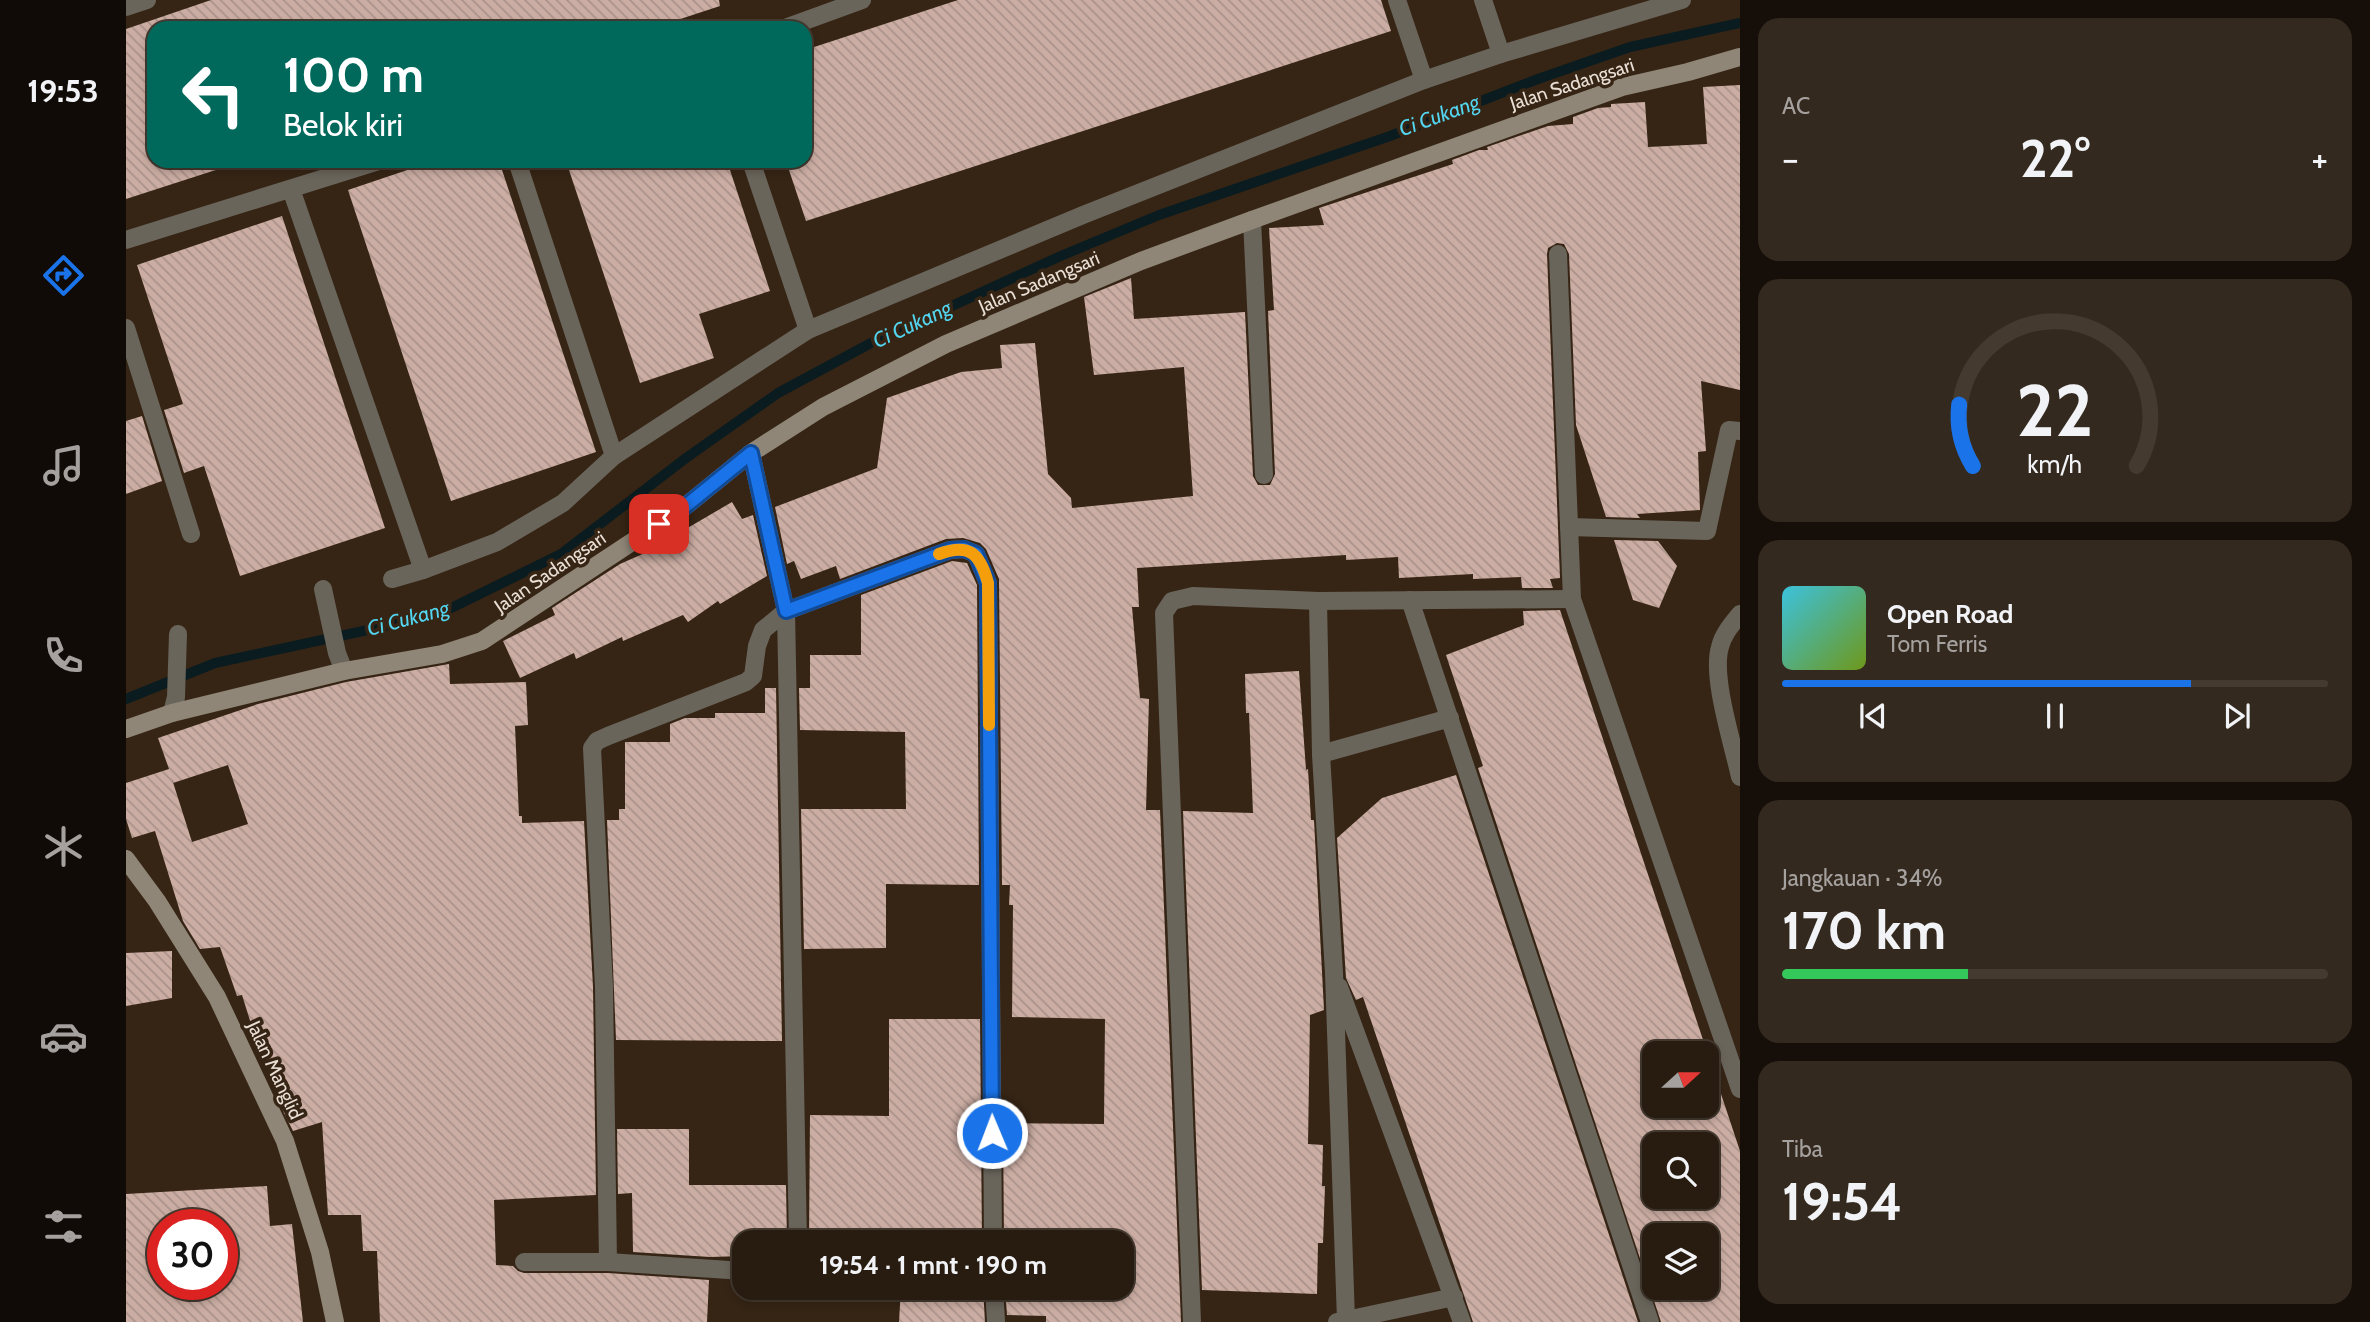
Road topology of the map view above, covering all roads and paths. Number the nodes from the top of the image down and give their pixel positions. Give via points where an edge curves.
1 (147, 0) edge
2 (862, 0) edge
3 (1397, 0) edge
4 (1483, 0) edge
5 (1682, 0) edge
6 (126, 7) edge
7 (804, 21) edge
8 (1501, 54) junction
9 (1740, 57) edge
10 (1424, 80) junction
11 (357, 168) edge
12 (519, 168) edge
13 (753, 168) edge
14 (291, 189) junction
15 (1252, 220) junction
16 (126, 240) edge
17 (1558, 254) dead end
18 (126, 328) edge
19 (808, 330) junction
20 (1740, 431) edge
21 (751, 453) junction
22 (614, 456) junction
23 (1264, 475) dead end
24 (1569, 527) junction
25 (191, 534) dead end
26 (422, 570) junction
27 (392, 579) dead end
28 (323, 589) dead end
29 (1572, 599) junction
30 (1410, 600) junction
31 (1318, 601) junction
32 (786, 611) junction
33 (1740, 614) edge
34 (178, 635) dead end
35 (344, 671) junction
36 (174, 705) junction
37 (1450, 718) junction
38 (126, 729) edge
39 (1321, 754) junction
40 (1740, 777) edge
41 (126, 859) edge
42 (1334, 973) junction
43 (1740, 1089) edge
44 (798, 1230) edge
45 (993, 1230) edge
46 (524, 1262) dead end
47 (608, 1262) junction
48 (732, 1270) edge
49 (1454, 1297) junction
50 (995, 1300) edge
51 (996, 1321) edge
52 (1341, 1321) edge
53 (335, 1322) edge
54 (1192, 1322) edge
55 (1462, 1322) edge
56 (1650, 1322) edge

1 - 6 street
2 - 7 street
3 - 10 street
4 - 8 street
5 - 8 street
8 - 10 street
9 - 15 street, Jalan Sadangsari via 1622,87
10 - 19 street
11 - 14 street
12 - 22 street
13 - 19 street
14 - 16 street
14 - 26 street
15 - 21 street, Jalan Sadangsari via 1141,261 946,344 823,407
15 - 23 street
17 - 24 street
18 - 25 street
19 - 22 street
20 - 24 street via 1729,430 1707,531
21 - 32 street
21 - 35 street, Jalan Sadangsari via 682,509 482,641 442,654
22 - 26 street via 563,503 497,542
24 - 29 street
26 - 27 street
28 - 35 street
29 - 30 street
29 - 43 street
30 - 31 street
30 - 37 street
31 - 39 street
31 - 54 street via 1193,596 1172,601 1164,613
32 - 44 street
32 - 45 street via 950,550 976,554 985,572
32 - 47 street via 763,630 753,676 747,682 608,736 592,748 604,987
33 - 40 street via 1719,647 1718,670
34 - 36 street
35 - 36 street, Jalan Sadangsari
36 - 38 street, Jalan Sadangsari
37 - 39 street
37 - 56 street
39 - 42 street
41 - 53 street, Jalan Manglid via 217,997 285,1140 320,1252
42 - 49 street
42 - 52 street
46 - 47 street
47 - 48 street
49 - 52 street
49 - 55 street
50 - 51 street

